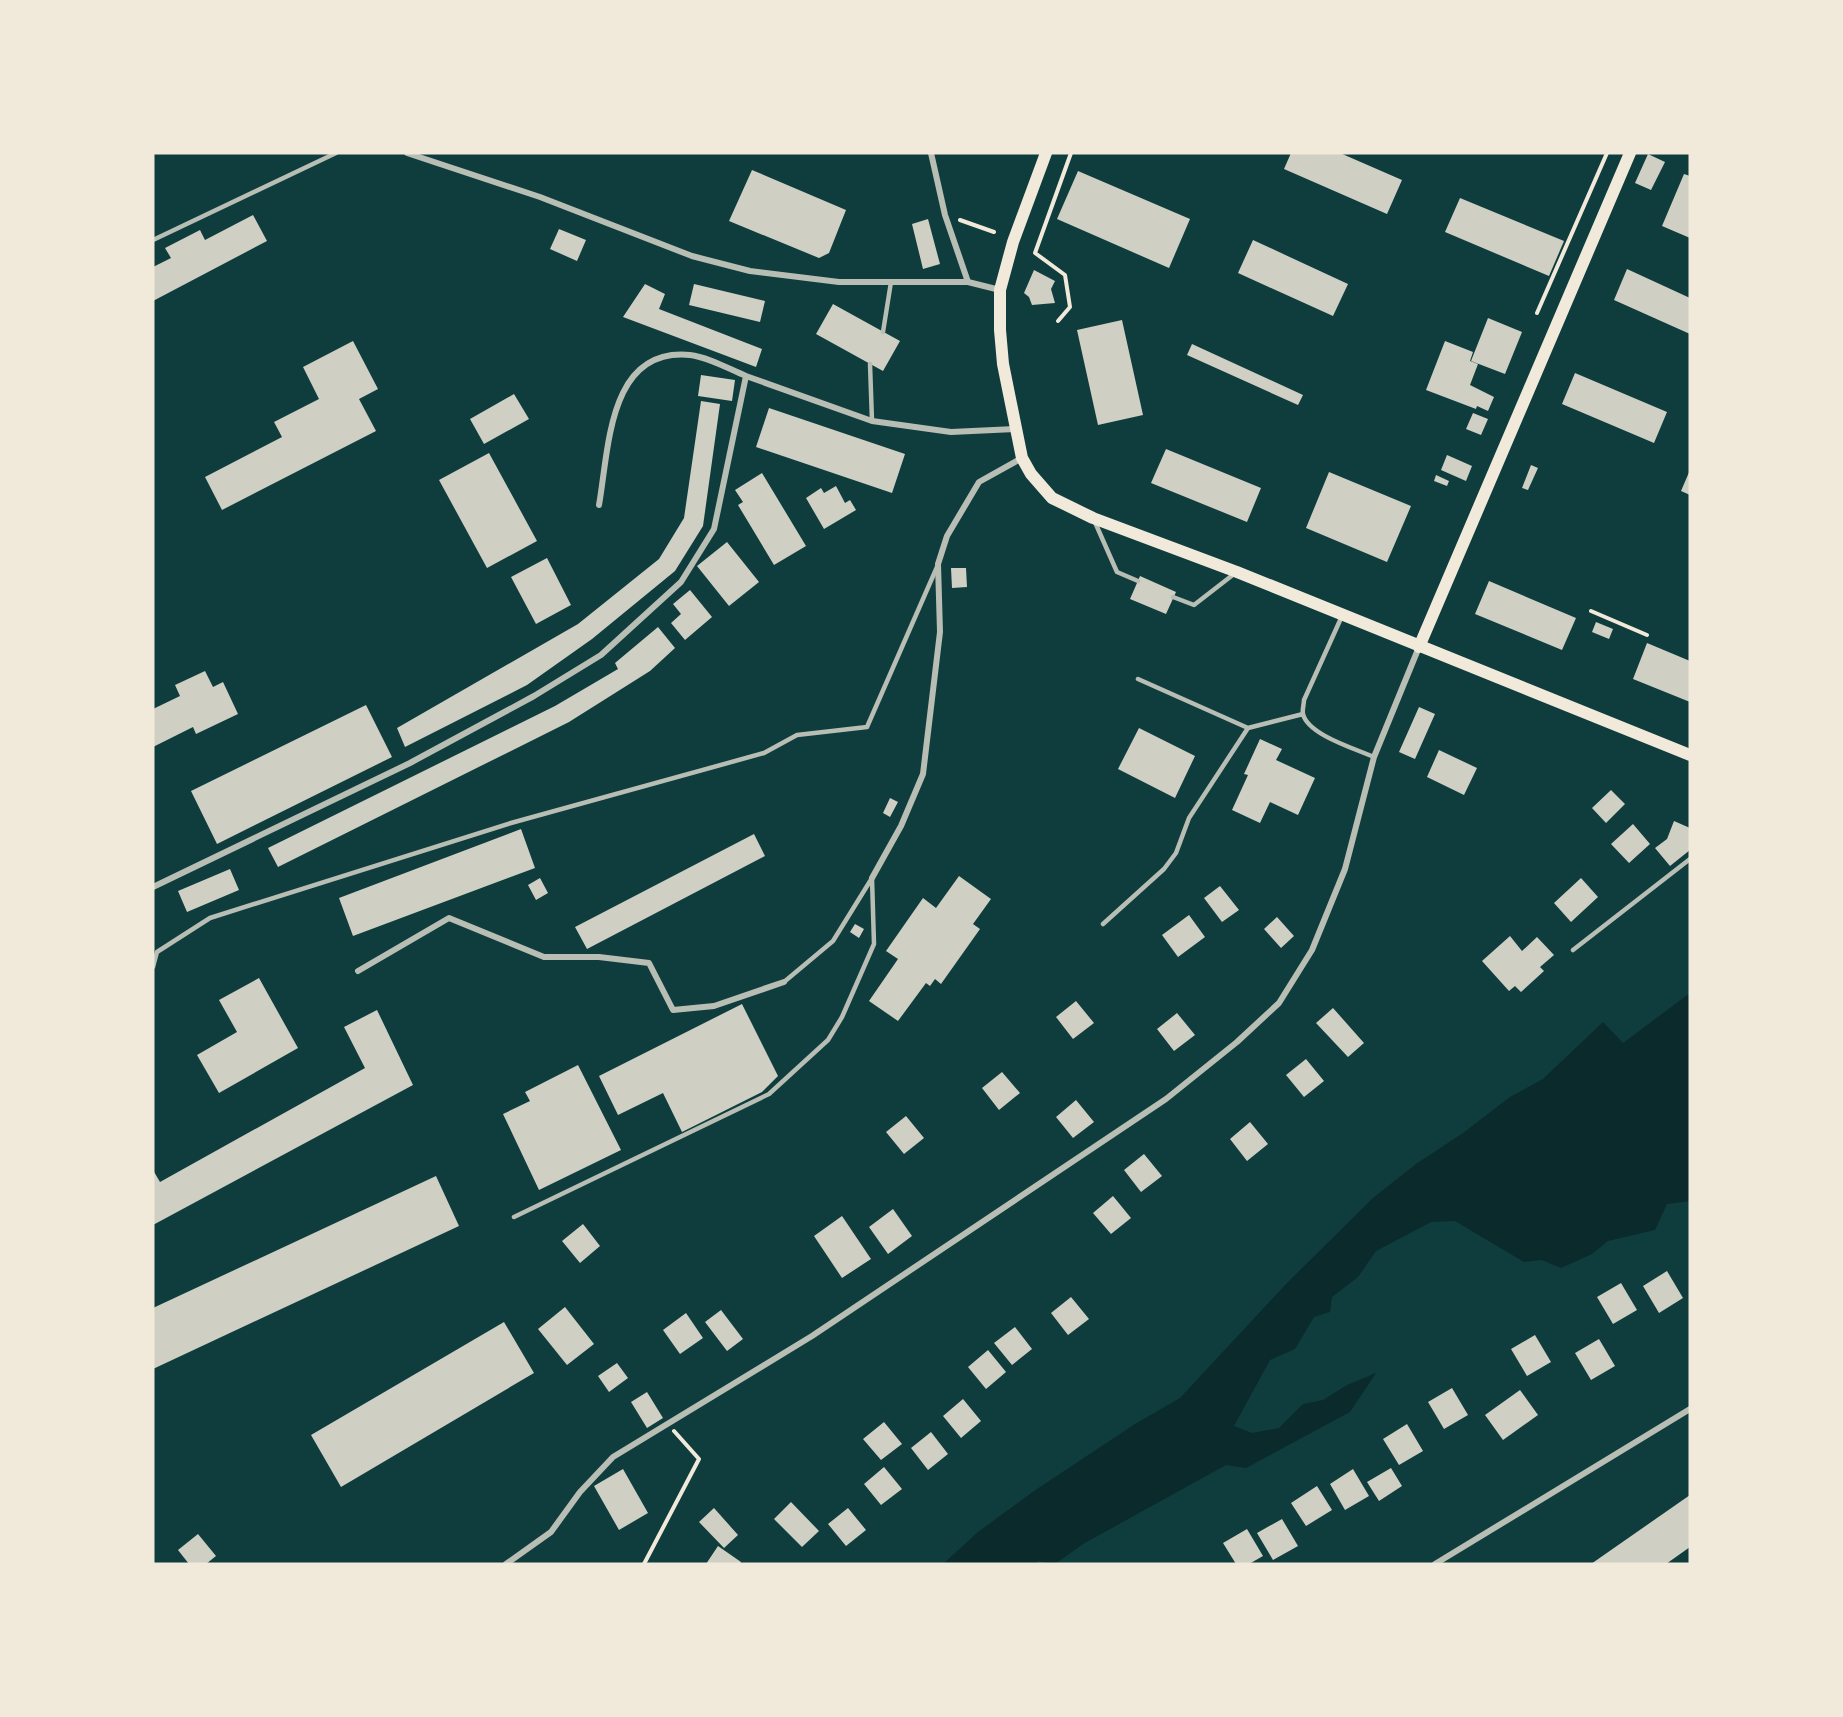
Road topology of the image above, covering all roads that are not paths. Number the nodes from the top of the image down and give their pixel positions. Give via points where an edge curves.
1 (336, 153) edge
2 (407, 153) edge
3 (931, 153) edge
4 (1046, 153) edge
5 (1630, 153) edge
6 (153, 240) edge
7 (891, 282) junction
8 (968, 282) junction
9 (1000, 290) junction
10 (883, 332) dead end
11 (870, 364) dead end
12 (746, 376) junction
13 (872, 421) junction
14 (1015, 429) junction
15 (1023, 458) junction
16 (599, 505) dead end
17 (1093, 518) junction
18 (938, 564) junction
19 (1237, 572) junction
20 (1138, 581) dead end
21 (1173, 597) dead end
22 (1342, 615) junction
23 (1419, 647) junction
24 (1138, 679) dead end
25 (1303, 714) junction
26 (1248, 728) junction
27 (1690, 755) edge
28 (1374, 757) junction
29 (1690, 858) edge
30 (872, 878) junction
31 (153, 887) edge
32 (1103, 924) dead end
33 (1573, 950) dead end
34 (153, 966) edge
35 (358, 971) dead end
36 (784, 982) joint
37 (514, 1217) dead end
38 (1690, 1409) edge
39 (506, 1564) edge
40 (1435, 1564) edge

1 - 6 lane
2 - 7 street via 540,197 692,256 750,271 839,282
3 - 8 street via 945,215
4 - 9 main road via 1012,242
5 - 23 main road
7 - 8 street
7 - 10 lane
8 - 9 street
9 - 14 main road via 1003,364
11 - 13 lane
12 - 13 street
12 - 16 street via 690,355 656,358 629,378 616,406
12 - 31 street via 714,529 681,582 602,655 410,763
13 - 14 street via 951,432
14 - 15 main road
15 - 17 main road via 1041,487 1065,506
15 - 18 street via 979,482 947,536
17 - 19 main road
17 - 20 lane via 1117,572
18 - 30 street via 940,632 924,774
18 - 34 lane via 867,727 796,735 764,753 511,822 210,918 157,952
19 - 21 lane via 1194,605
19 - 22 main road
22 - 23 main road
22 - 25 lane via 1304,700
23 - 27 main road
23 - 28 street
24 - 26 lane
25 - 26 lane
25 - 28 lane via 1320,734
26 - 32 lane via 1188,818 1176,853 1164,869
28 - 39 street via 1345,869 1312,950 1279,1003 1166,1099 812,1336 613,1457 580,1492 551,1532
29 - 33 lane
30 - 36 lane via 833,941
30 - 37 lane via 874,944 828,1040 769,1094
35 - 36 street via 449,918 544,957 599,957 650,963 673,1010 714,1006
38 - 40 street

